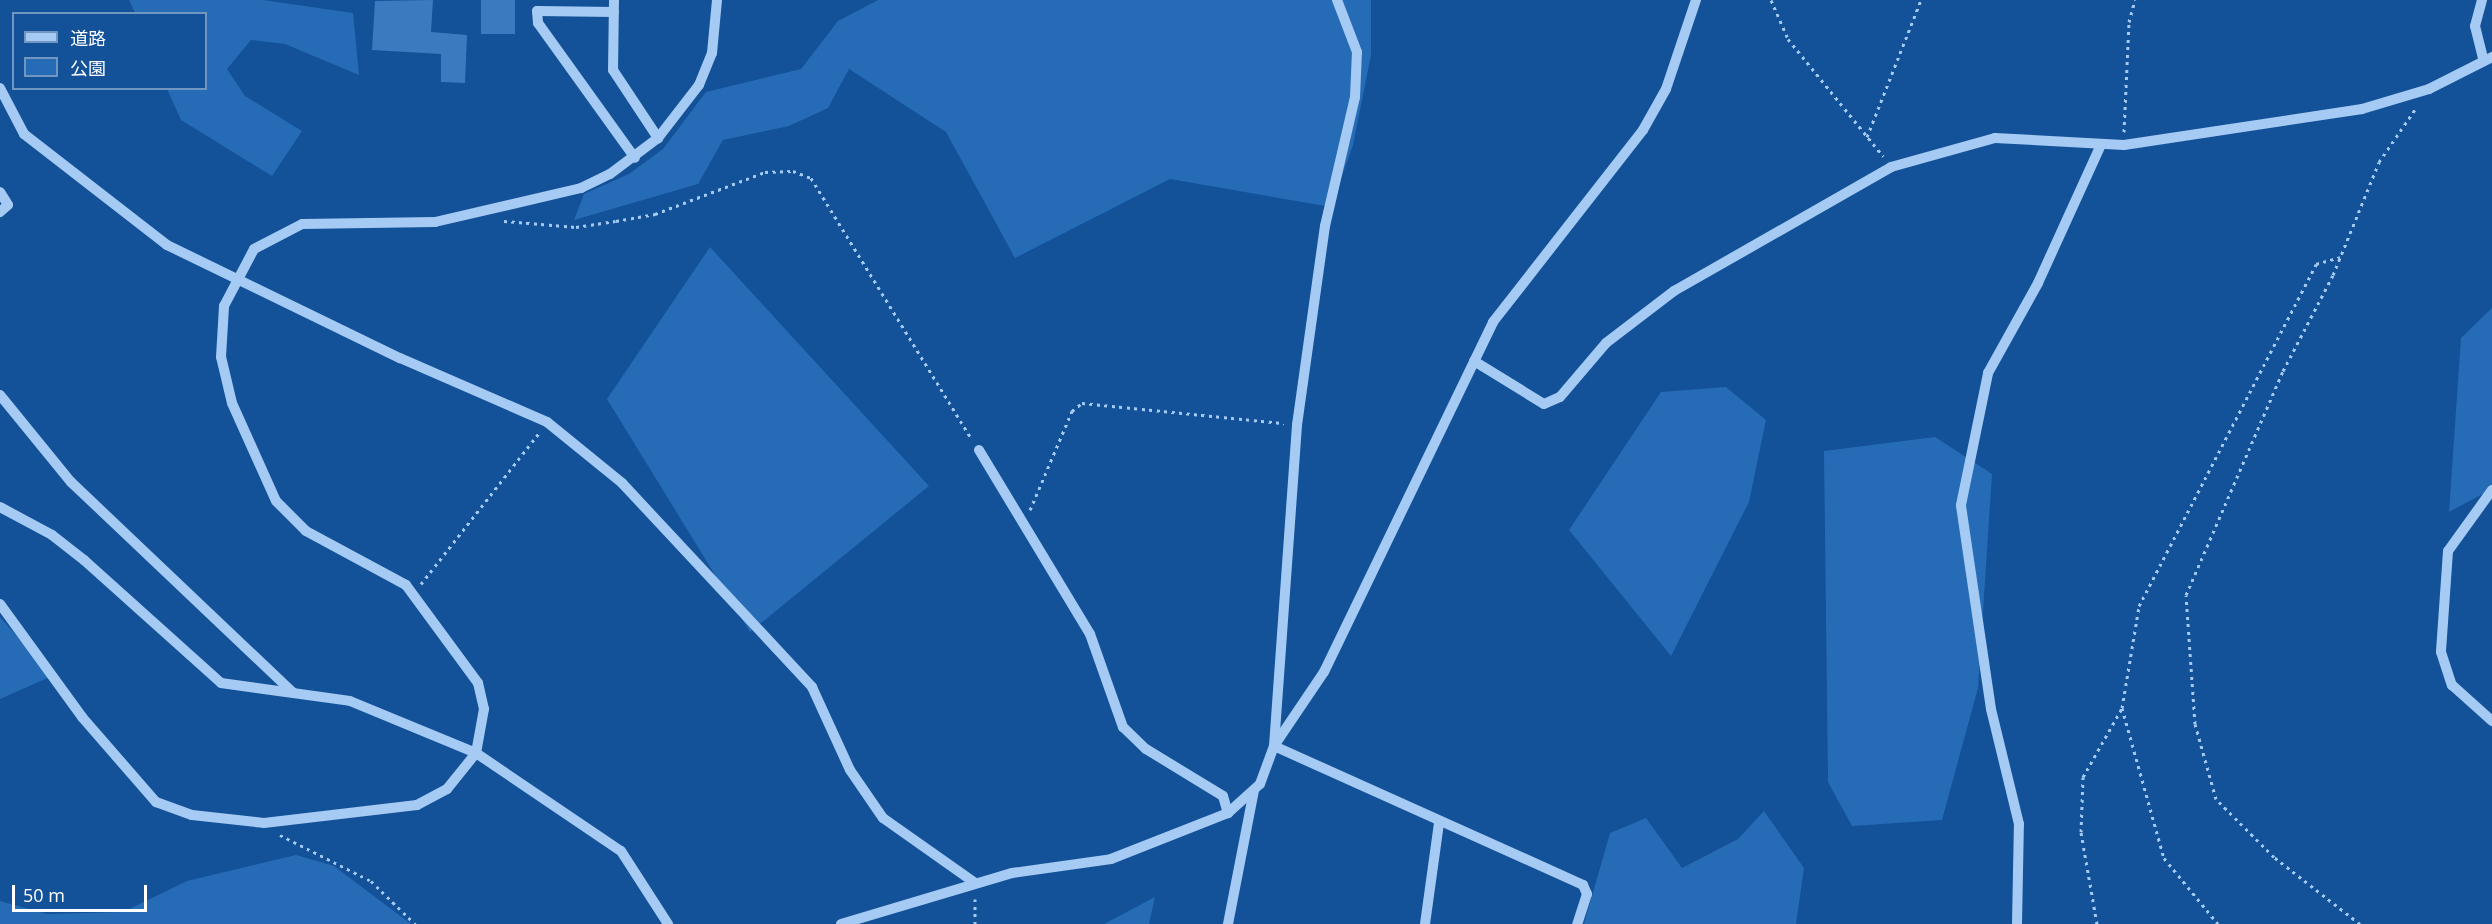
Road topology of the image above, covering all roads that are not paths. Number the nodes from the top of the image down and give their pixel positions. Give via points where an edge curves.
1 (614, 0) edge
2 (717, 0) edge
3 (1337, 0) edge
4 (1696, 0) edge
5 (2482, 0) edge
6 (614, 12) junction
7 (2488, 59) edge
8 (0, 88) edge
9 (658, 138) junction
10 (2101, 145) junction
11 (635, 158) junction
12 (0, 192) edge
13 (0, 212) edge
14 (234, 279) junction
15 (1474, 361) junction
16 (0, 395) edge
17 (979, 450) road end
18 (2492, 490) edge
19 (0, 507) edge
20 (0, 604) edge
21 (293, 693) junction
22 (2492, 721) edge
23 (1274, 746) junction
24 (476, 753) junction
25 (1254, 790) junction
26 (1228, 813) junction
27 (1439, 823) junction
28 (975, 883) junction
29 (668, 924) edge
30 (841, 924) edge
31 (1228, 924) edge
32 (1425, 924) edge
33 (1577, 924) edge
34 (2017, 924) edge

1 - 6 street
2 - 9 street via 708,68
3 - 23 street via 1356,52 1356,97 1325,226 1297,425
4 - 15 street via 1666,88 1642,130 1493,322
5 - 7 street via 2475,26
6 - 9 street via 613,70
6 - 11 street via 537,11 538,23
7 - 10 street via 2429,89 2362,109 2124,145
8 - 14 street via 24,134 49,157 167,245
9 - 11 street
10 - 15 street via 1995,138 1891,167 1674,291 1606,343 1560,397 1544,404
10 - 34 street via 2038,283 1988,374 1961,505 1989,698 2019,824
11 - 14 street via 580,188 497,210 435,222 302,224 254,249
12 - 13 street via 8,205
14 - 24 street via 224,306 221,357 260,476 306,531 374,564 414,594 478,683 484,715
14 - 28 street via 547,422 622,483 812,687 850,770 883,818
15 - 23 street via 1324,672
16 - 21 street via 71,482
17 - 26 street via 1090,634 1124,727 1146,749 1223,796
18 - 22 street via 2448,551 2441,652 2452,685
19 - 21 street via 52,535 84,560 207,675 221,683
20 - 24 street via 82,717 156,802 192,815 264,823 417,804 458,780
21 - 24 street via 350,701
23 - 25 street
23 - 27 street
24 - 29 street via 621,851
25 - 26 street
25 - 31 street
26 - 28 street via 1111,859 1012,873
27 - 32 street
27 - 33 street via 1583,885 1587,894
28 - 30 street

